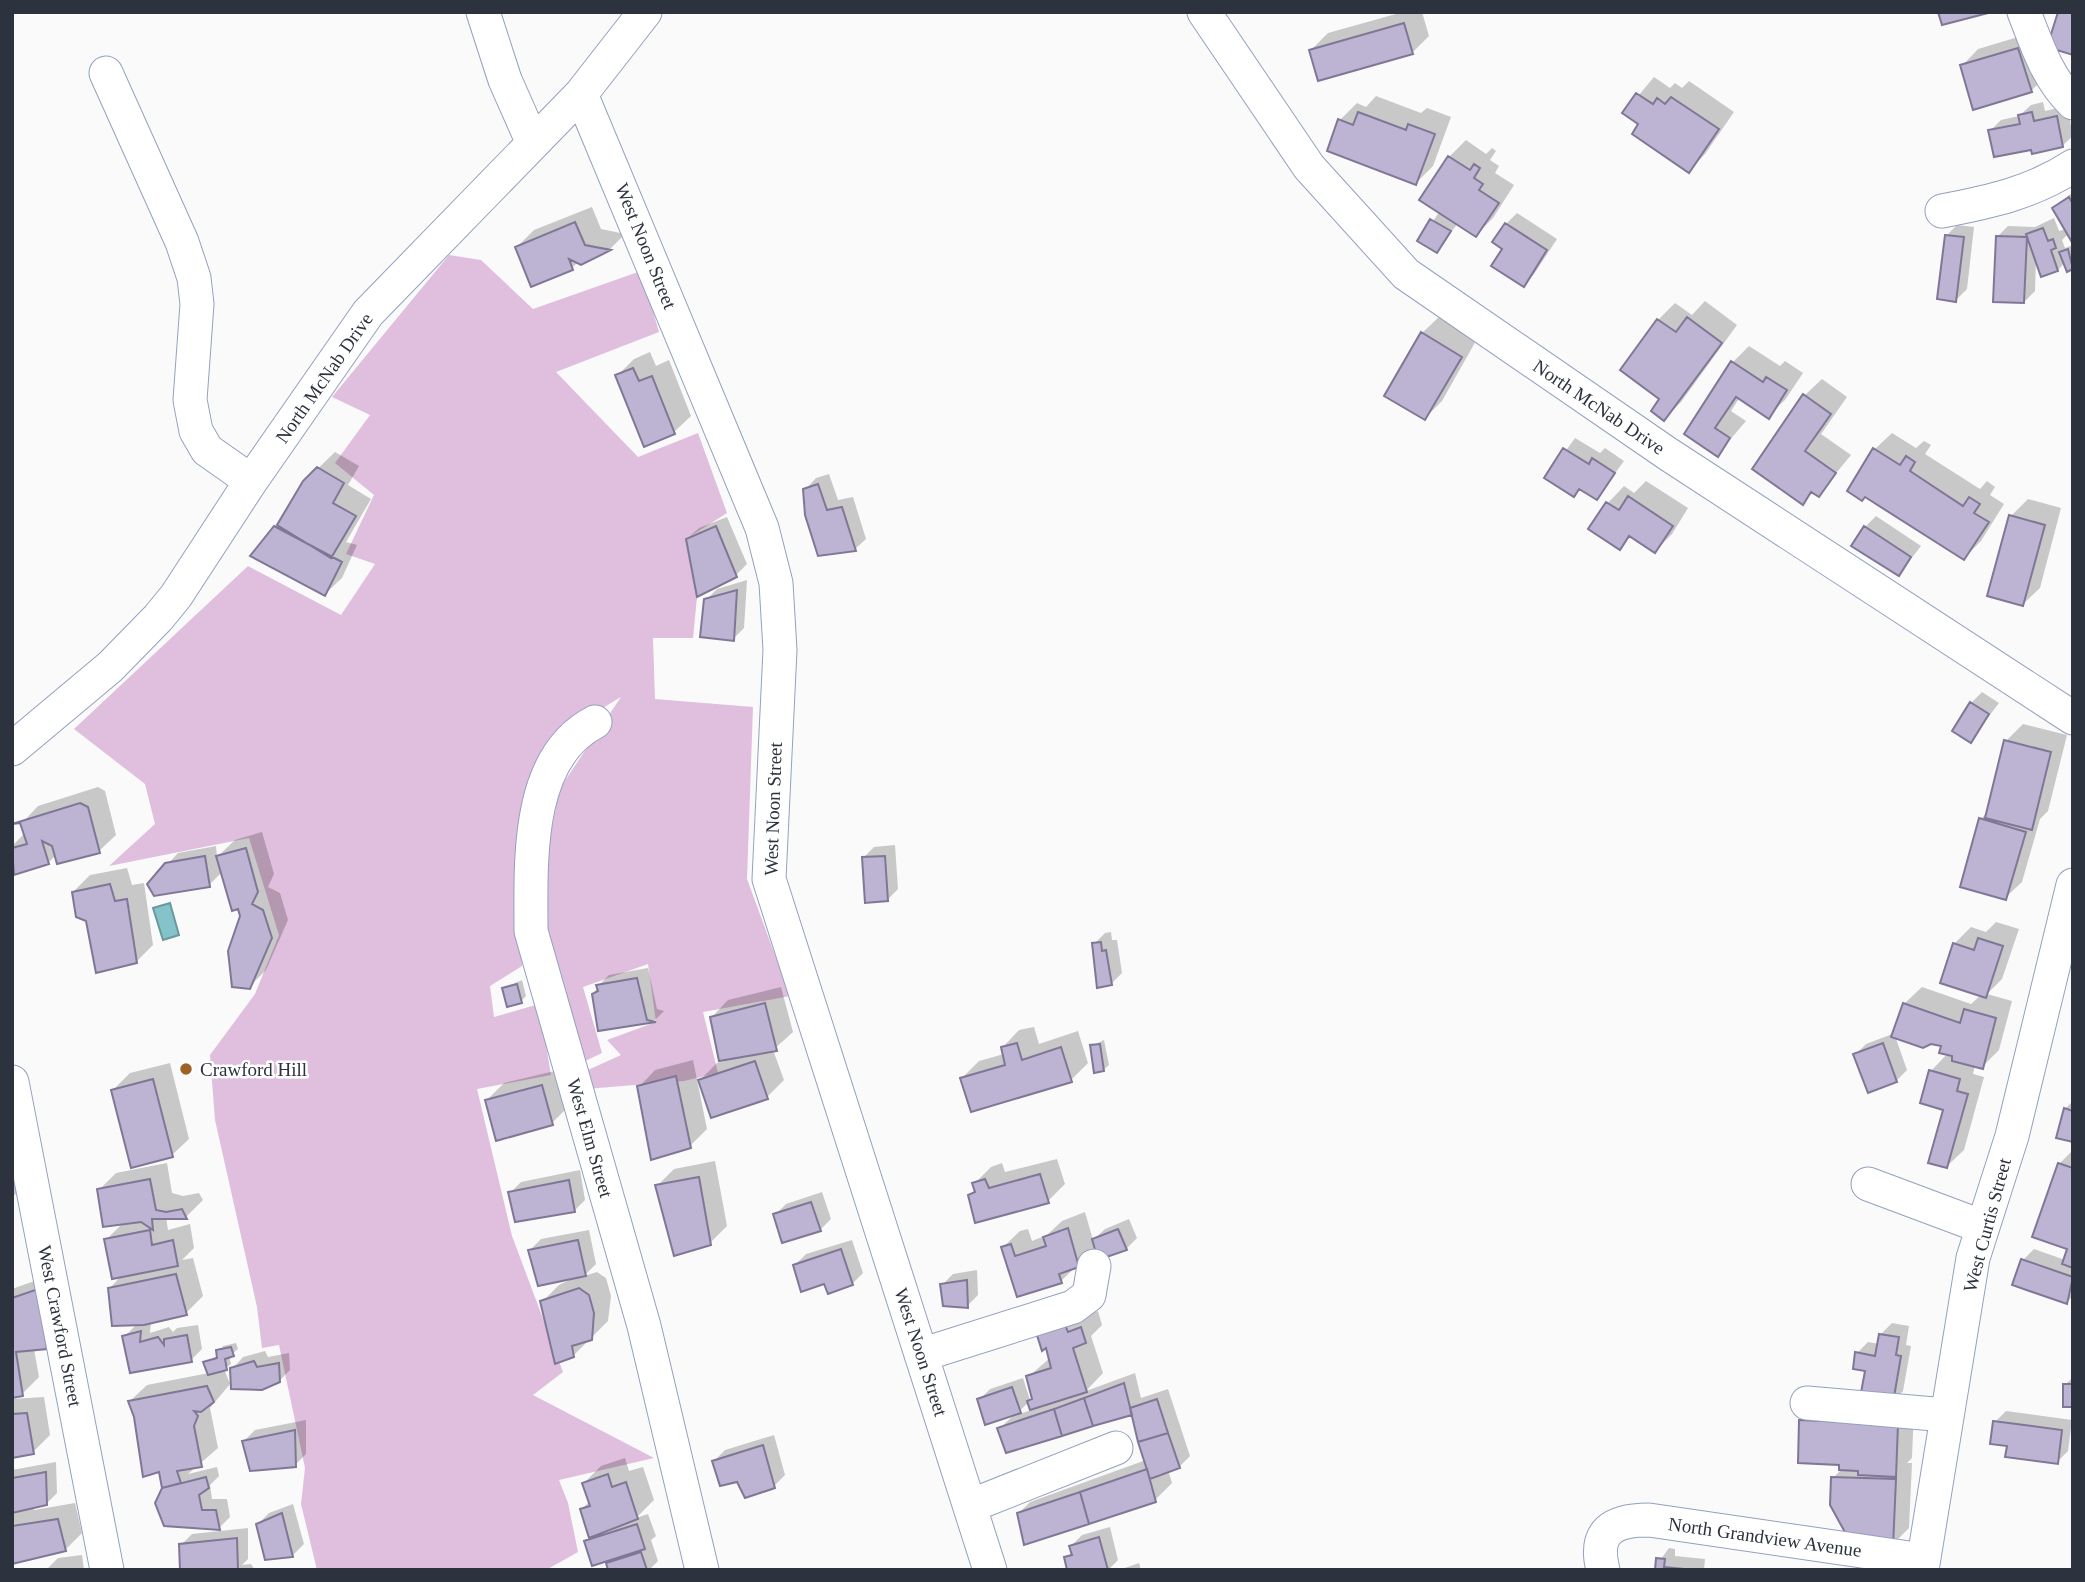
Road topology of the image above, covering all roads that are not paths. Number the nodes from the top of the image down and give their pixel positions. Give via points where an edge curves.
1 (483, 12) edge
2 (645, 12) edge
3 (1204, 12) edge
4 (2024, 12) edge
5 (615, 28) edge
6 (106, 73) dead end
7 (581, 94) junction
8 (2073, 103) edge
9 (532, 141) junction
10 (2073, 166) edge
11 (1942, 211) dead end
12 (251, 481) junction
13 (2073, 718) edge
14 (595, 722) dead end
15 (12, 749) edge
16 (2073, 885) edge
17 (12, 1082) edge
18 (1868, 1184) dead end
19 (1983, 1227) junction
20 (1094, 1266) dead end
21 (922, 1355) junction
22 (1807, 1403) dead end
23 (1946, 1415) junction
24 (1116, 1448) dead end
25 (970, 1506) junction
26 (1923, 1565) edge
27 (107, 1570) edge
28 (702, 1570) edge
29 (990, 1570) edge
30 (1603, 1570) edge

1 - 9 street via 505,80
2 - 5 street, North McNab Drive
3 - 13 street, North McNab Drive via 1309,167 1406,274 1668,454
4 - 8 street via 2048,71
5 - 7 street, North McNab Drive
6 - 12 street via 194,278 197,304 190,400 196,431 207,450
7 - 9 street, North McNab Drive
7 - 21 street, West Noon Street via 762,528 775,583 780,650 769,879
9 - 12 street, North McNab Drive via 368,313
10 - 11 street via 2002,200
12 - 15 street, North McNab Drive via 158,618 110,667
14 - 28 street, West Elm Street via 570,737 562,748 536,813 531,931 644,1326
16 - 19 street, West Curtis Street via 2012,1136
17 - 27 street, West Crawford Street
18 - 19 street
19 - 23 street, West Curtis Street via 1973,1258
20 - 21 street via 1089,1295 1073,1307
21 - 25 street, West Noon Street
22 - 23 street
23 - 26 street, West Curtis Street
24 - 25 street
25 - 29 street, West Noon Street
26 - 30 street, North Grandview Avenue via 1626,1520 1608,1530 1599,1544

